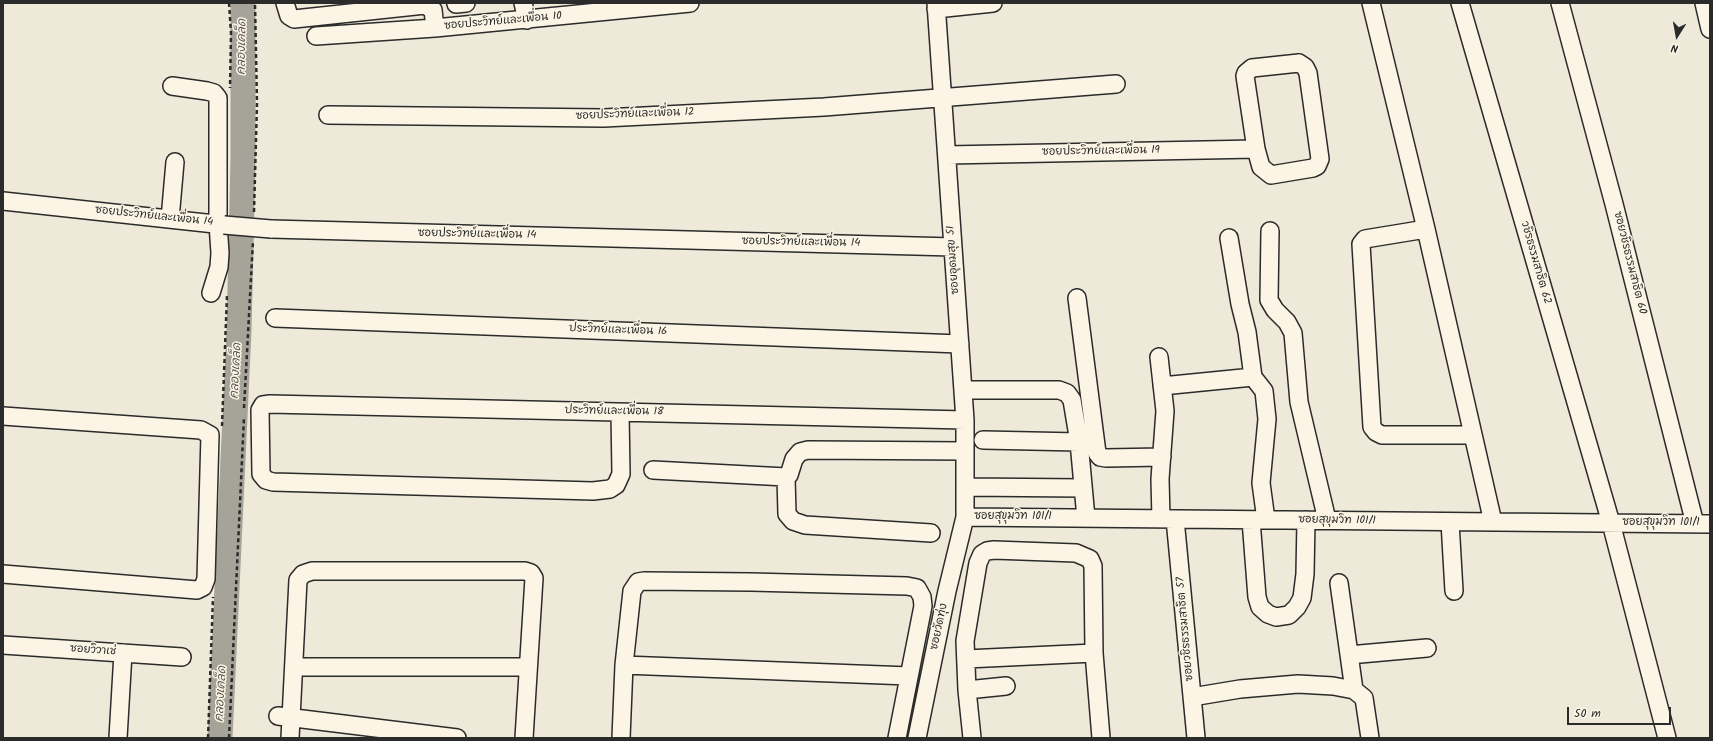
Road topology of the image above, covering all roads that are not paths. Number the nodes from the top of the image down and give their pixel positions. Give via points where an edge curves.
1 (285, 3) edge
2 (523, 3) edge
3 (690, 3) edge
4 (993, 3) edge
5 (1371, 3) edge
6 (1460, 3) edge
7 (1560, 3) edge
8 (1704, 3) edge
9 (425, 4) edge
10 (667, 4) edge
11 (936, 6) edge
12 (527, 20) junction
13 (435, 28) junction
14 (1710, 29) edge
15 (316, 36) dead end
16 (1116, 84) dead end
17 (172, 86) dead end
18 (942, 97) junction
19 (328, 115) dead end
20 (1256, 149) junction
21 (947, 156) junction
22 (176, 162) dead end
23 (3, 201) edge
24 (170, 219) junction
25 (221, 225) junction
26 (1426, 229) junction
27 (1270, 231) dead end
28 (1229, 238) dead end
29 (953, 247) junction
30 (211, 293) dead end
31 (1078, 298) dead end
32 (275, 318) dead end
33 (960, 344) junction
34 (1159, 357) dead end
35 (1254, 377) junction
36 (1162, 386) junction
37 (963, 390) junction
38 (620, 413) junction
39 (3, 416) edge
40 (965, 420) junction
41 (1473, 435) junction
42 (983, 440) dead end
43 (1079, 442) junction
44 (965, 451) junction
45 (1162, 457) junction
46 (653, 470) dead end
47 (786, 477) junction
48 (965, 487) junction
49 (1083, 488) junction
50 (965, 517) junction
51 (1086, 518) junction
52 (1168, 519) junction
53 (1258, 520) junction
54 (1306, 520) junction
55 (1327, 520) junction
56 (1450, 522) junction
57 (1493, 522) junction
58 (1610, 523) junction
59 (1703, 524) edge
60 (931, 533) dead end
61 (3, 574) edge
62 (1339, 583) dead end
63 (1454, 591) dead end
64 (3, 645) edge
65 (1428, 648) dead end
66 (123, 653) junction
67 (1094, 653) junction
68 (1349, 655) junction
69 (182, 657) dead end
70 (966, 659) junction
71 (624, 665) junction
72 (294, 667) junction
73 (528, 667) junction
74 (909, 676) junction
75 (1006, 686) dead end
76 (967, 690) junction
77 (1354, 690) junction
78 (1192, 697) junction
79 (285, 717) junction
80 (118, 738) edge
81 (290, 738) edge
82 (457, 738) edge
83 (524, 738) edge
84 (621, 738) edge
85 (897, 738) edge
86 (917, 738) edge
87 (972, 738) edge
88 (1101, 738) edge
89 (1196, 738) edge
90 (1370, 738) edge
91 (1667, 738) edge

1 - 9 street via 289,16 294,18
2 - 12 street
3 - 10 street, ซอยประวิทย์และเพื่อน 10
4 - 11 street
5 - 26 street
6 - 58 street, วชิรธรรมสาธิต 62
7 - 59 street, ซอยวชิรธรรมสาธิต 60
8 - 14 street
9 - 13 street via 432,10
10 - 12 street, ซอยประวิทย์และเพื่อน 10
11 - 18 street, ซอยอุดมสุข 51
12 - 13 street, ซอยประวิทย์และเพื่อน 10
13 - 15 street, ซอยประวิทย์และเพื่อน 10
16 - 18 street, ซอยประวิทย์และเพื่อน 12
17 - 25 street via 206,90 218,98
18 - 19 street, ซอยประวิทย์และเพื่อน 12 via 824,107 604,118
18 - 21 street, ซอยอุดมสุข 51
20 - 20 street via 1260,167 1271,175 1314,168 1319,163 1308,72 1299,63 1252,68 1246,72 1244,80
20 - 21 street, ซอยประวิทย์และเพื่อน 19
21 - 29 street, ซอยอุดมสุข 51
22 - 24 street
23 - 24 street, ซอยประวิทย์และเพื่อน 14
24 - 25 street, ซอยประวิทย์และเพื่อน 14
25 - 29 street, ซอยประวิทย์และเพื่อน 14, bridge via 271,230
25 - 30 street via 220,267
26 - 41 street
26 - 41 street via 1365,239 1361,244 1372,427 1382,435
27 - 55 street via 1269,300 1287,322 1292,333 1299,402
28 - 35 street
29 - 33 street, ซอยอุดมสุข 51
31 - 45 street via 1097,453 1100,457 1106,458
32 - 33 street, ประวิทย์และเพื่อน 16
33 - 37 street, ซอยอุดมสุข 51
34 - 36 street, ซอยวชิรธรรมสาธิต 57
35 - 36 street
35 - 53 street via 1264,391 1267,419
36 - 45 street, ซอยวชิรธรรมสาธิต 57 via 1165,411
37 - 40 street, ซอยอุดมสุข 51
37 - 43 street via 1059,390 1067,393 1072,400
38 - 38 street, ประวิทย์และเพื่อน 18 via 263,405 260,410 261,474 266,480 593,491 610,489 616,485 621,474
38 - 40 street, ประวิทย์และเพื่อน 18
39 - 61 street via 201,430 210,435 206,579 203,586 197,590
40 - 44 street, ซอยอุดมสุข 51
41 - 57 street
42 - 43 street
43 - 49 street
44 - 47 street via 808,450 800,452 794,459
44 - 48 street, ซอยอุดมสุข 51
45 - 52 street, ซอยวชิรธรรมสาธิต 57 via 1160,479
46 - 47 street
47 - 60 street via 787,514 793,521 805,525
48 - 49 street
48 - 50 street, ซอยอุดมสุข 51
49 - 51 street
50 - 51 street, ซอยสุขุมวิท 101/1
50 - 86 street, ซอยวัดทุ่ง
51 - 52 street, ซอยสุขุมวิท 101/1
52 - 53 street, ซอยสุขุมวิท 101/1
52 - 78 street, ซอยวชิรธรรมสาธิต 57
53 - 54 street, ซอยสุขุมวิท 101/1
53 - 54 street via 1257,597 1260,607 1276,617 1289,615 1298,607 1302,598
54 - 55 street, ซอยสุขุมวิท 101/1
55 - 56 street, ซอยสุขุมวิท 101/1
56 - 57 street, ซอยสุขุมวิท 101/1
56 - 63 street
57 - 58 street, ซอยสุขุมวิท 101/1
58 - 59 street, ซอยสุขุมวิท 101/1
58 - 91 street, วชิรธรรมสาธิต 62
62 - 68 street
64 - 66 street, ซอยวิวาเช่
65 - 68 street
66 - 69 street, ซอยวิวาเช่
66 - 80 street
67 - 70 street
67 - 70 street via 1093,566 1090,559 1076,553 994,550 982,554 978,563 965,641
67 - 88 street
68 - 77 street
70 - 76 street
71 - 74 street
71 - 74 street via 632,591 638,582 907,586 917,588 923,606
71 - 84 street
72 - 73 street
72 - 73 street via 298,580 303,574 312,571 525,571 532,573 534,578
72 - 79 street
73 - 83 street
74 - 85 street
75 - 76 street
76 - 87 street
77 - 78 street via 1298,684 1240,689
77 - 90 street via 1364,698
78 - 89 street, ซอยวชิรธรรมสาธิต 57
79 - 81 street
79 - 82 street

